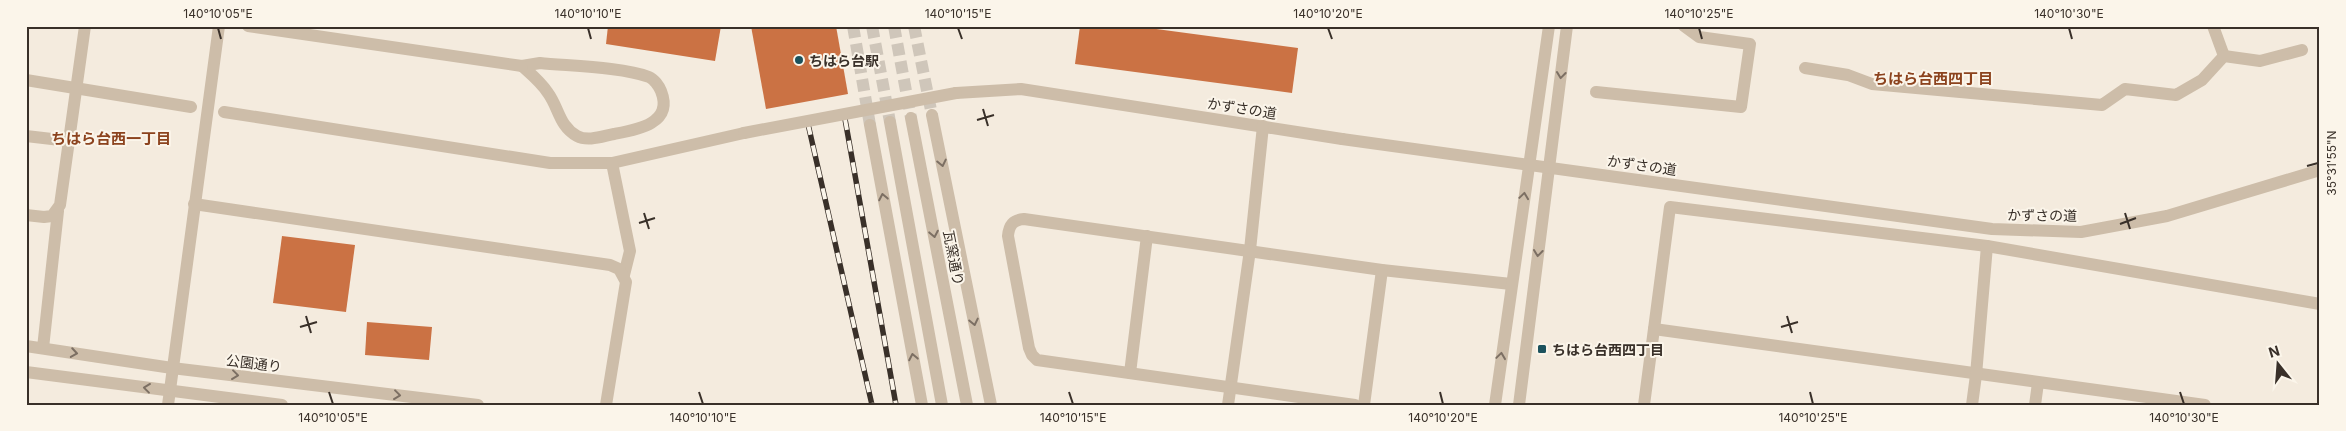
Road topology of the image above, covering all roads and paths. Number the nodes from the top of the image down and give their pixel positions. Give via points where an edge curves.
1 (85, 26) edge
2 (219, 26) edge
3 (248, 26) edge
4 (1549, 26) edge
5 (1567, 26) edge
6 (1684, 26) edge
7 (2214, 26) edge
8 (2302, 50) dead end
9 (2224, 56) junction
10 (522, 66) junction
11 (1805, 68) dead end
12 (26, 80) edge
13 (77, 87) junction
14 (1596, 92) dead end
15 (191, 107) dead end
16 (224, 112) dead end
17 (932, 115) tunnel mouth
18 (911, 118) tunnel mouth
19 (890, 122) tunnel mouth
20 (870, 125) tunnel mouth
21 (1263, 126) junction
22 (26, 136) edge
23 (69, 141) junction
24 (612, 163) junction
25 (2320, 170) edge
26 (194, 204) junction
27 (58, 211) junction
28 (26, 215) edge
29 (1147, 236) junction
30 (1987, 246) junction
31 (1250, 250) junction
32 (1382, 270) junction
33 (624, 275) junction
34 (1511, 284) junction
35 (2320, 304) edge
36 (1654, 329) junction
37 (26, 346) edge
38 (43, 348) junction
39 (172, 368) junction
40 (26, 372) edge
41 (1130, 374) junction
42 (1976, 375) junction
43 (2038, 383) junction
44 (1231, 388) junction
45 (170, 390) junction
46 (168, 405) edge
47 (282, 405) edge
48 (478, 405) edge
49 (606, 405) edge
50 (922, 405) edge
51 (942, 405) edge
52 (967, 405) edge
53 (992, 405) edge
54 (1228, 405) edge
55 (1355, 405) edge
56 (1364, 405) edge
57 (1495, 405) edge
58 (1519, 405) edge
59 (1644, 405) edge
60 (1972, 405) edge
61 (2035, 405) edge
62 (2205, 405) edge

1 - 13 street
2 - 26 street
3 - 10 street
34 -> 4 street
5 -> 58 street
6 - 14 street via 1699,37 1750,44 1741,107
7 - 9 street
8 - 9 street via 2260,61
9 - 11 street via 2202,80 2176,95 2126,89 2102,105 1872,84 1848,75
10 - 10 street via 540,63 635,73 651,78 663,97 661,111 654,122 644,128 591,139 579,137 562,122 542,83
12 - 13 street
13 - 15 street
13 - 23 street
16 - 24 street, かずさの道 via 550,163
17 -> 53 street
18 -> 52 street, 瓦窯通り
19 - 51 street
50 -> 20 street
21 - 24 street, かずさの道, bridge via 1021,89 956,93 744,132
21 - 25 street, かずさの道, bridge via 1992,229 2080,232 2167,216
21 - 31 street
22 - 23 street
23 - 27 street
24 - 33 street via 630,250
26 - 33 street via 610,264
26 - 39 street
27 - 28 street via 44,217
27 - 38 street
29 - 31 street
29 - 41 street
29 - 41 street via 1024,219 1016,220 1009,227 1008,236 1032,355 1037,360
30 - 35 street
30 - 36 street via 1670,207
30 - 42 street
31 - 32 street
31 - 44 street
32 - 34 street
32 - 56 street
33 - 49 street via 626,282
57 -> 34 street
36 - 42 street
36 - 59 street
37 - 38 street, 公園通り
38 -> 39 street, 公園通り
39 - 45 street
39 -> 48 street, 公園通り
45 -> 40 street
41 - 44 street
42 - 43 street
42 - 60 street
43 - 61 street
43 - 62 street
44 - 54 street
44 - 55 street
45 - 46 street
45 - 47 street

